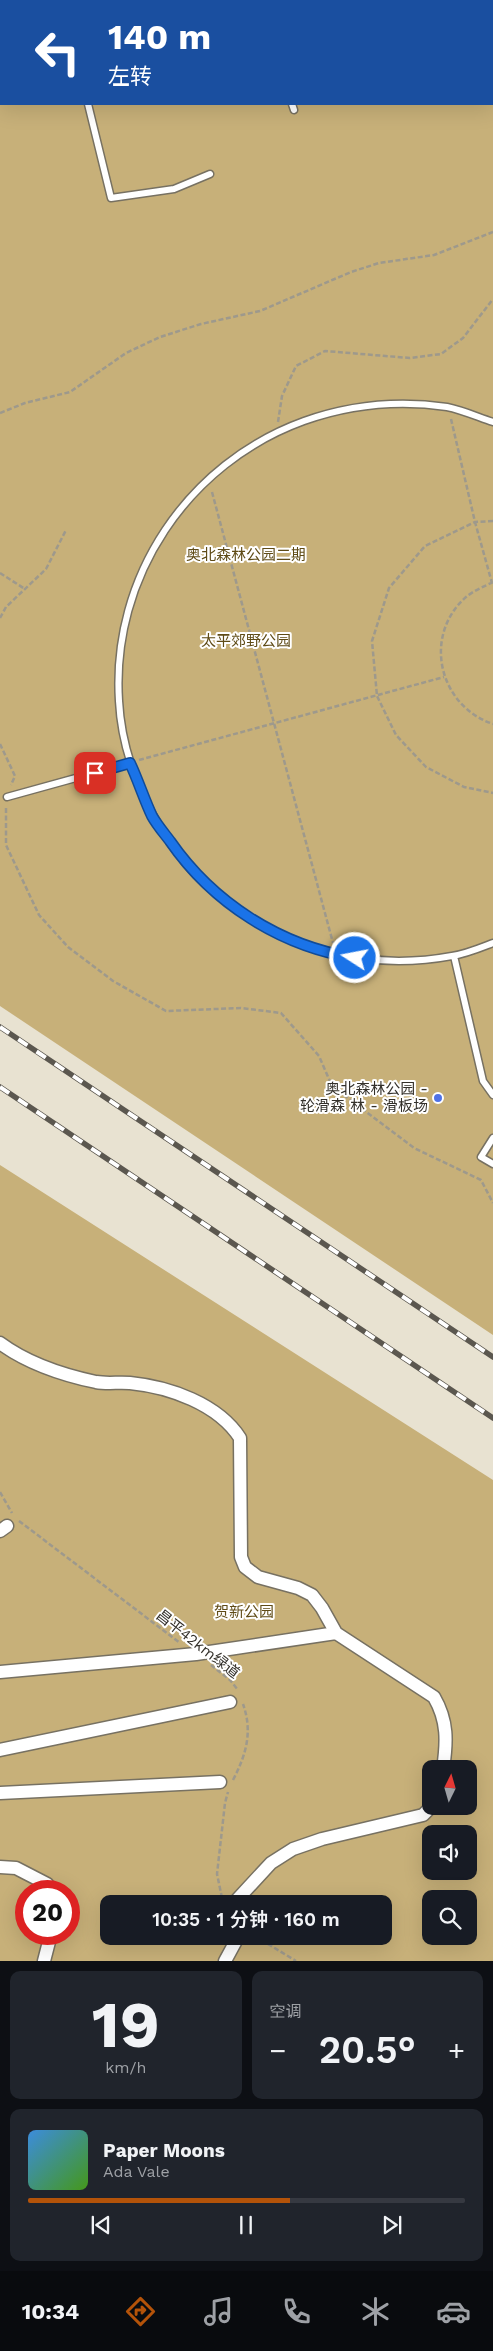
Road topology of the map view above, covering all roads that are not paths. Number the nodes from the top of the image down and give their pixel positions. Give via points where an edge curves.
1 (88, 105) edge
2 (210, 174) dead end
3 (493, 422) edge
4 (130, 763) junction
5 (6, 797) road end
6 (493, 943) edge
7 (454, 956) junction
8 (493, 1095) edge
9 (493, 1138) edge
10 (493, 1164) edge
11 (0, 1343) edge
12 (336, 1633) junction
13 (0, 1672) edge
14 (236, 1702) road end
15 (0, 1750) edge
16 (444, 1760) edge
17 (227, 1784) road end
18 (0, 1793) edge
19 (423, 1815) edge
20 (0, 1867) edge
21 (39, 1880) edge
22 (241, 1895) edge
23 (48, 1945) edge
24 (234, 1945) edge
25 (44, 1961) edge
26 (225, 1961) edge

1 - 2 lane via 111,198 174,189
3 - 4 lane via 448,408 390,403 332,411 276,431 240,452 208,477 163,532 138,579 121,639 119,702
4 - 5 lane
4 - 7 lane via 153,817 186,865 230,905 280,935 336,954 375,961 415,961
6 - 7 lane
7 - 8 lane via 483,1081
9 - 10 lane via 481,1156
11 - 12 street via 32,1362 97,1382 160,1388 211,1410 231,1425 240,1438 241,1557 245,1567 258,1577 312,1595
12 - 13 street via 196,1654
12 - 16 street via 434,1697 447,1730
14 - 15 street
17 - 18 street
19 - 22 street via 293,1849 271,1863
20 - 21 street via 16,1868
23 - 25 street
24 - 26 street

